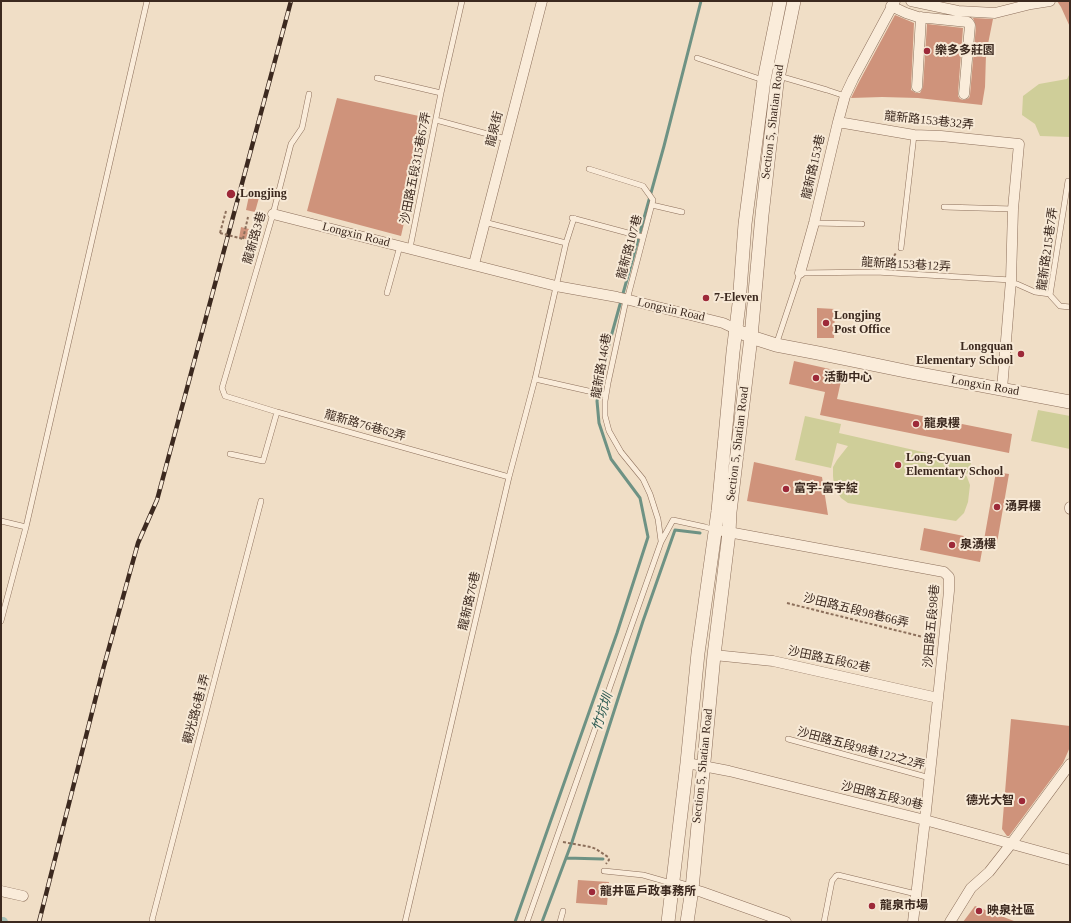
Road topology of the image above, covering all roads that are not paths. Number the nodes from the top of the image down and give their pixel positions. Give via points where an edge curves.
1 (147, 1) edge
2 (462, 1) edge
3 (542, 1) edge
4 (780, 1) edge
5 (794, 1) edge
6 (911, 1) edge
7 (1050, 1) edge
8 (893, 4) edge
9 (921, 17) junction
10 (697, 58) dead end
11 (769, 77) junction
12 (377, 78) dead end
13 (917, 87) dead end
14 (442, 93) junction
15 (309, 94) dead end
16 (964, 94) dead end
17 (845, 96) junction
18 (436, 120) junction
19 (838, 122) junction
20 (914, 135) junction
21 (506, 139) junction
22 (589, 169) dead end
23 (1068, 180) dead end
24 (653, 202) junction
25 (944, 207) dead end
26 (1013, 209) junction
27 (682, 212) dead end
28 (272, 214) junction
29 (484, 222) junction
30 (814, 223) junction
31 (862, 224) dead end
32 (643, 237) junction
33 (566, 243) junction
34 (400, 246) junction
35 (410, 248) junction
36 (901, 248) road end
37 (474, 264) junction
38 (800, 273) junction
39 (1011, 282) junction
40 (556, 286) junction
41 (387, 293) dead end
42 (1050, 294) junction
43 (623, 299) junction
44 (1070, 307) edge
45 (736, 329) junction
46 (751, 337) junction
47 (776, 345) junction
48 (535, 379) junction
49 (222, 388) joint
50 (1002, 389) junction
51 (605, 395) junction
52 (1070, 402) edge
53 (277, 412) junction
54 (230, 454) dead end
55 (509, 477) junction
56 (261, 501) dead end
57 (1, 521) edge
58 (26, 527) junction
59 (715, 530) junction
60 (730, 533) junction
61 (661, 542) junction
62 (1, 621) edge
63 (714, 655) junction
64 (938, 698) junction
65 (788, 740) dead end
66 (687, 763) junction
67 (1070, 764) edge
68 (703, 766) junction
69 (930, 778) junction
70 (925, 820) junction
71 (1011, 844) junction
72 (1070, 860) edge
73 (604, 872) road end
74 (672, 883) junction
75 (692, 889) junction
76 (1, 891) edge
77 (916, 894) junction
78 (23, 896) dead end
79 (563, 911) dead end
80 (153, 922) edge
81 (405, 922) edge
82 (527, 922) edge
83 (560, 922) edge
84 (668, 922) edge
85 (687, 922) edge
86 (786, 922) edge
87 (824, 922) edge
88 (913, 922) edge
89 (950, 922) edge

1 - 58 lane
2 - 14 lane, 沙田路五段315巷67弄
3 - 21 street, 龍泉街
4 - 11 street, Section 5, Shatian Road
5 - 11 street, Section 5, Shatian Road
6 - 7 street via 958,11 995,13 1010,7
8 - 9 street via 906,13
8 - 17 street, 龍新路153巷
9 - 13 street
9 - 16 street via 968,22 970,25
10 - 11 lane
11 - 17 lane
11 - 45 street, Section 5, Shatian Road via 745,224
11 - 46 street, Section 5, Shatian Road via 762,214
12 - 14 lane
14 - 18 lane, 沙田路五段315巷67弄
15 - 28 lane, 龍新路3巷 via 302,128 291,144
17 - 19 street, 龍新路153巷
18 - 21 lane
18 - 35 lane, 沙田路五段315巷67弄
19 - 20 street, 龍新路153巷32弄
19 - 30 street, 龍新路153巷
20 - 26 street, 龍新路153巷32弄 via 1018,144
20 - 36 lane
21 - 29 street, 龍泉街
22 - 24 lane via 643,186
23 - 42 lane, 龍新路215巷7弄
24 - 27 lane
24 - 32 lane, 龍新路107巷
25 - 26 lane
26 - 39 street
28 - 34 street, Longxin Road
28 - 49 lane, 龍新路3巷
29 - 33 lane
29 - 37 street, 龍泉街
30 - 31 lane
30 - 38 street, 龍新路153巷
32 - 33 lane, 龍新路76巷 via 573,218
32 - 43 lane, 龍新路107巷
33 - 40 lane, 龍新路76巷
34 - 35 street, Longxin Road
34 - 41 lane
35 - 37 street, Longxin Road
37 - 40 street, Longxin Road
38 - 39 lane, 龍新路153巷12弄 via 876,272
38 - 47 lane, 龍新路153巷
39 - 42 lane, 龍新路153巷12弄 via 1035,292
39 - 50 street
40 - 43 street, Longxin Road
40 - 48 lane, 龍新路76巷
42 - 44 lane, 龍新路215巷7弄 via 1060,306
43 - 45 street, Longxin Road via 723,323
43 - 51 lane, 龍新路146巷
45 - 46 street, Longxin Road
45 - 59 street, Section 5, Shatian Road
46 - 47 street, Longxin Road
46 - 60 street, Section 5, Shatian Road via 730,512
47 - 50 street, Longxin Road
48 - 51 lane
48 - 55 lane, 龍新路76巷
49 - 53 lane, 龍新路76巷62弄 via 225,396
50 - 52 street, Longxin Road
51 - 61 lane, 龍新路146巷 via 605,416 609,431 643,478 658,519
53 - 54 lane via 264,461
53 - 55 lane, 龍新路76巷62弄
55 - 81 lane, 龍新路76巷
56 - 80 lane, 觀光路6巷1弄
57 - 58 lane
58 - 62 lane
59 - 60 street, 沙田路五段98巷
59 - 61 lane via 673,520
59 - 66 street, Section 5, Shatian Road via 698,653
60 - 63 street, Section 5, Shatian Road
60 - 64 street, 沙田路五段98巷 via 944,572 949,577 949,591
61 - 82 lane
63 - 64 street, 沙田路五段62巷 via 772,661
63 - 68 street, Section 5, Shatian Road
64 - 69 street, 沙田路五段98巷
65 - 69 lane, 沙田路五段98巷122之2弄
66 - 68 street, 沙田路五段30巷
66 - 74 street, Section 5, Shatian Road
67 - 71 street
68 - 70 street, 沙田路五段30巷
68 - 75 street, Section 5, Shatian Road
69 - 70 street, 沙田路五段98巷
70 - 71 street, 沙田路五段30巷
70 - 77 street, 沙田路五段98巷
71 - 72 street, 沙田路五段30巷
71 - 89 street via 989,872 971,888
73 - 74 lane via 643,875
74 - 75 street
74 - 84 street, Section 5, Shatian Road
75 - 85 street, Section 5, Shatian Road
75 - 86 street
76 - 78 street
77 - 87 lane via 838,875 832,881
77 - 88 street, 沙田路五段98巷
79 - 83 lane

